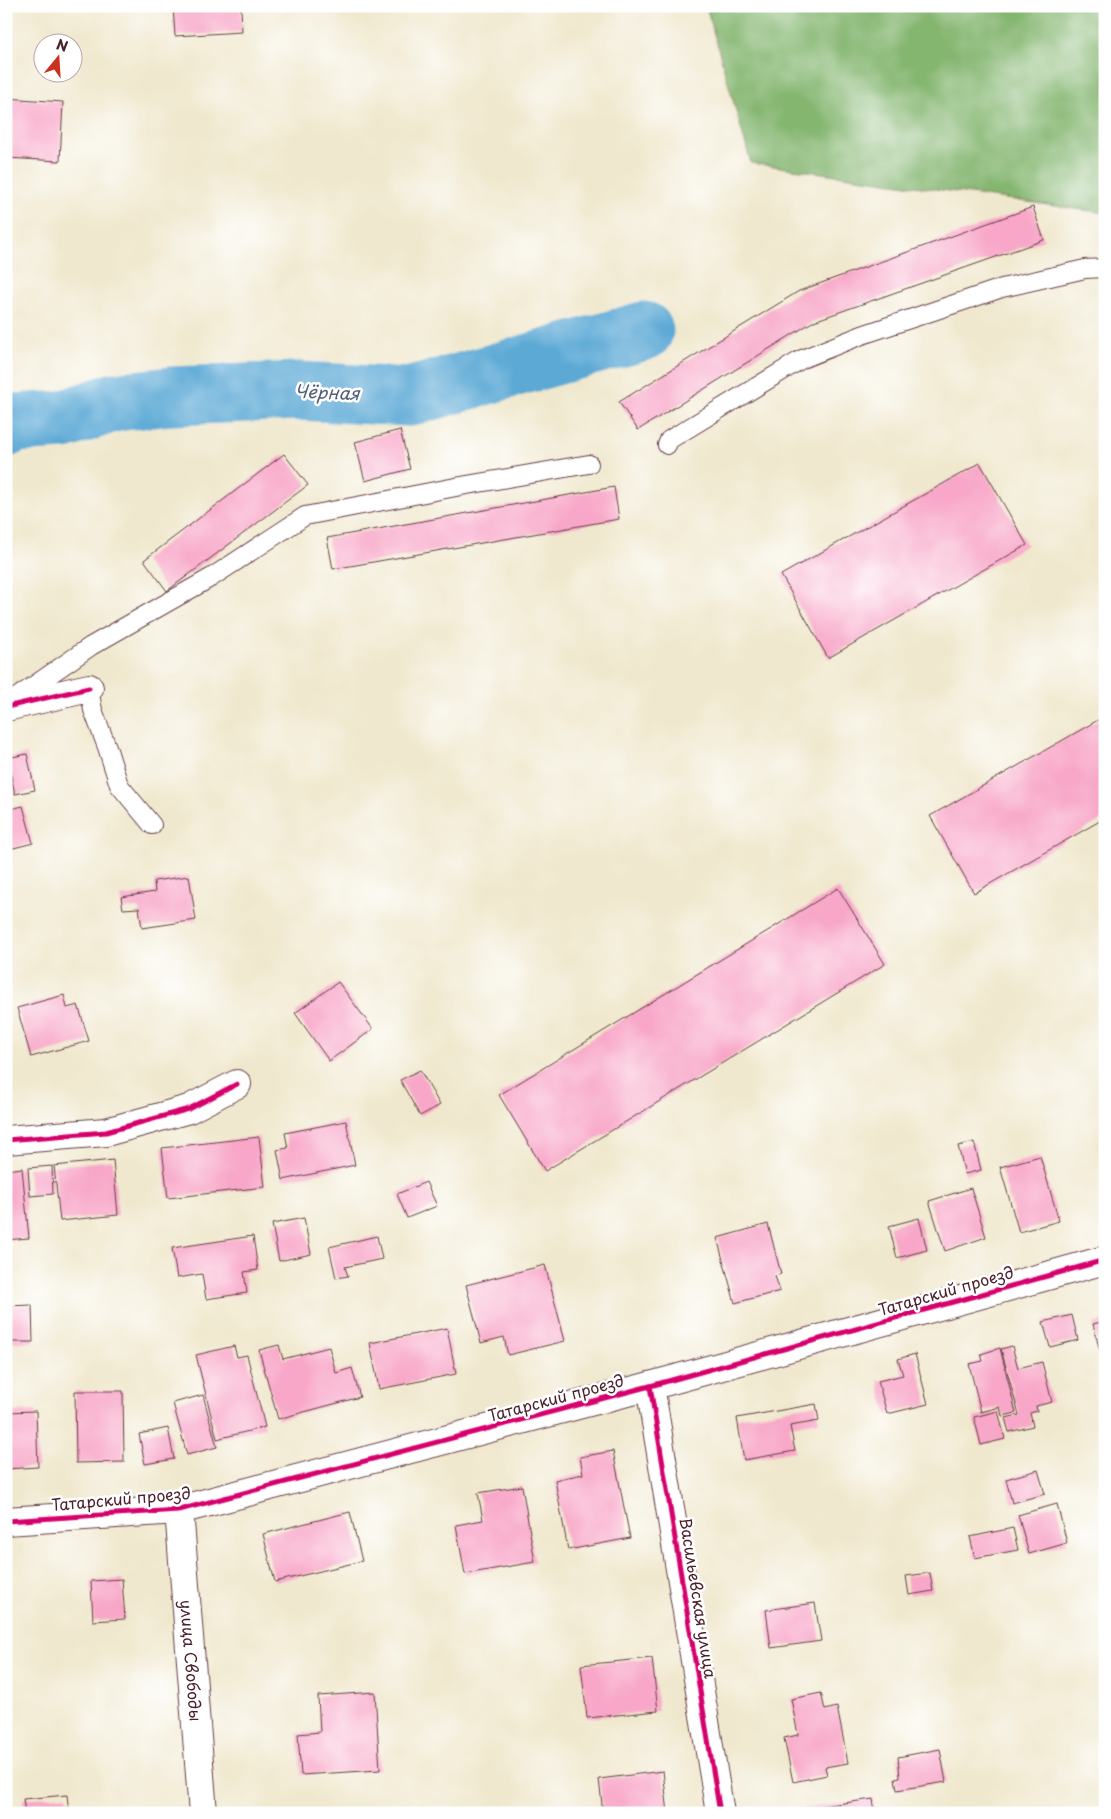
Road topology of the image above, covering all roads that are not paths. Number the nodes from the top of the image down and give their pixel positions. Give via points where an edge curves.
1 (1105, 268) edge
2 (667, 445) dead end
3 (589, 464) dead end
4 (89, 688) joint
5 (6, 706) edge
6 (152, 825) dead end
7 (237, 1084) dead end
8 (6, 1140) edge
9 (1105, 1260) edge
10 (650, 1386) junction
11 (179, 1510) junction
12 (6, 1521) edge
13 (203, 1813) edge
14 (720, 1813) edge

1 - 2 lane via 1086,269 1002,288 802,358 669,440
3 - 5 lane via 305,516 212,577 91,646
4 - 5 street
4 - 6 lane via 118,785
7 - 8 street via 189,1109 106,1132
9 - 10 street, Татарский проезд
10 - 11 street, Татарский проезд
10 - 14 street, Васильевская улица
11 - 12 street, Татарский проезд
11 - 13 street, улица Свободы

